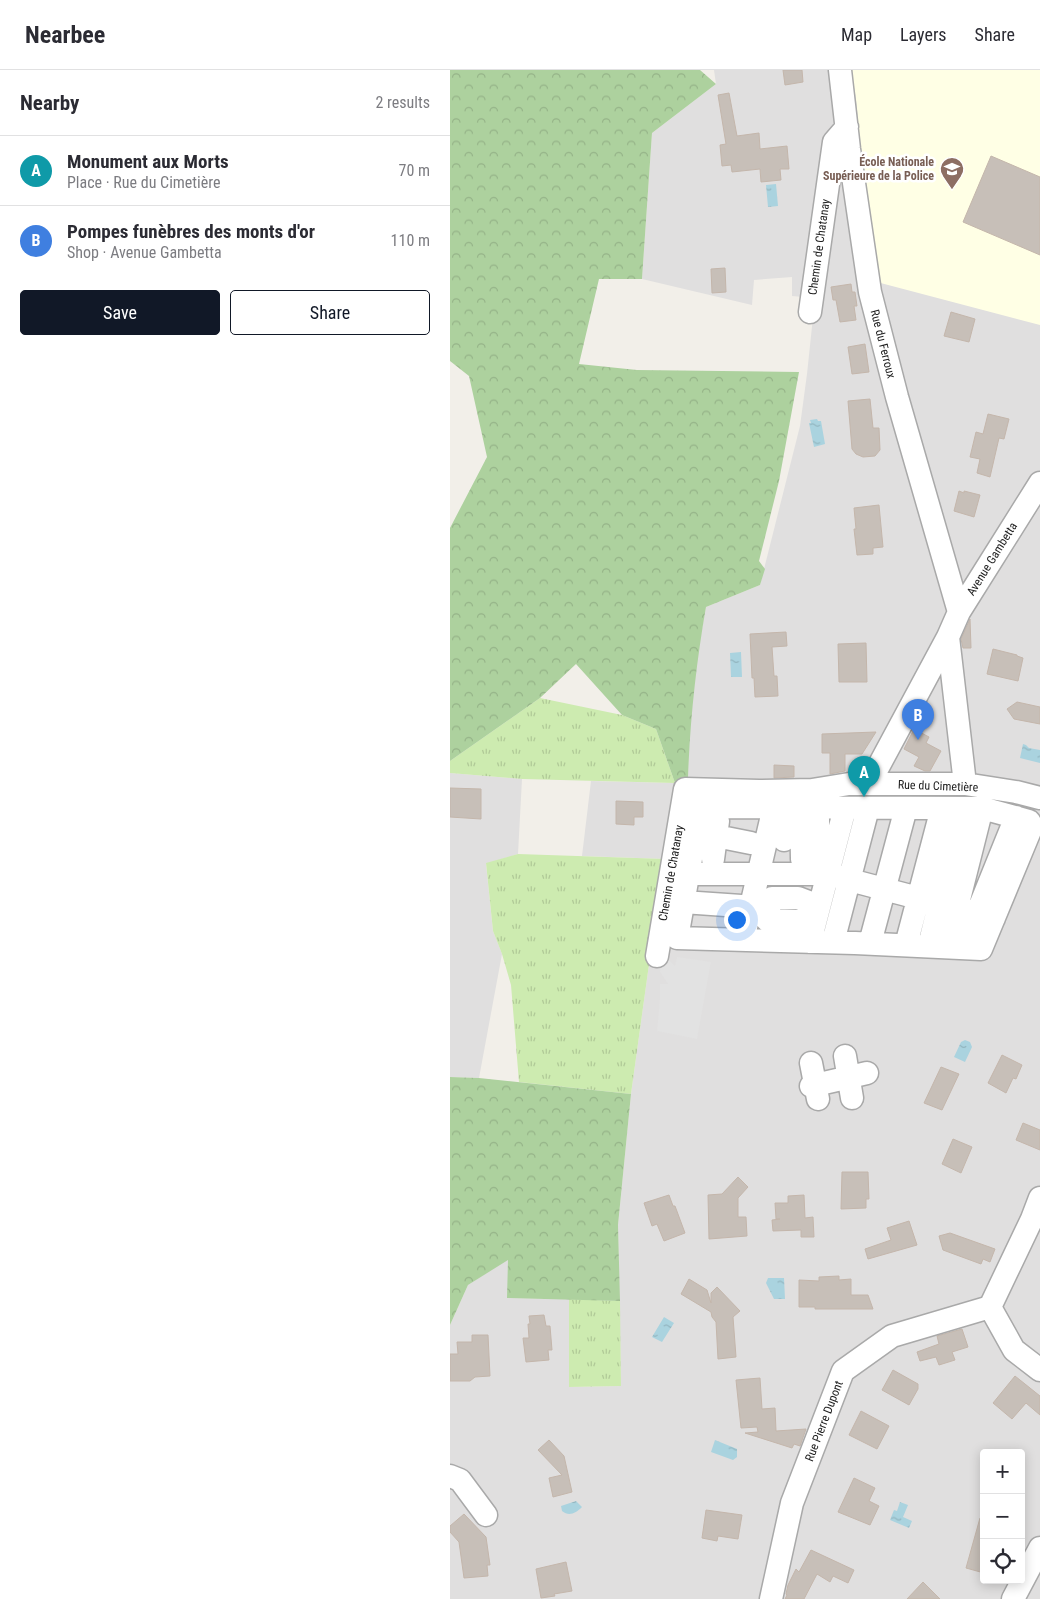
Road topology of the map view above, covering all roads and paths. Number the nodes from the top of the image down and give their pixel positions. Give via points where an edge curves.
1 (840, 70) edge
2 (847, 127) junction
3 (810, 312) dead end
4 (1040, 484) edge
5 (958, 612) junction
6 (948, 637) junction
7 (863, 784) junction
8 (686, 789) joint
9 (1040, 798) edge
10 (864, 810) junction
11 (912, 814) junction
12 (768, 841) junction
13 (960, 858) junction
14 (689, 874) junction
15 (693, 902) junction
16 (819, 906) junction
17 (760, 907) junction
18 (698, 926) dead end
19 (806, 932) junction
20 (744, 940) junction
21 (870, 944) junction
22 (946, 947) junction
23 (657, 956) dead end
24 (1040, 1198) edge
25 (990, 1308) junction
26 (1040, 1370) edge
27 (450, 1476) edge
28 (486, 1515) dead end
29 (1040, 1548) edge
30 (771, 1599) edge
31 (1013, 1599) edge

1 - 2 street, Rue du Ferroux
2 - 3 street, Chemin de Chatanay via 834,142
2 - 5 street, Rue du Ferroux via 870,292
4 - 5 street, Avenue Gambetta
5 - 6 street, Avenue Gambetta
6 - 7 street, Avenue Gambetta
6 - 13 street, Avenue Gambetta
7 - 8 street, Rue du Cimetière via 812,790
7 - 10 street
7 - 13 street, Rue du Cimetière
8 - 23 street, Chemin de Chatanay
9 - 13 street, Rue du Cimetière
10 - 11 street
10 - 12 street
10 - 12 street
10 - 13 street
11 - 13 street
11 - 13 street
12 - 13 street
12 - 14 street
12 - 14 street
12 - 16 street
12 - 17 street
13 - 21 street
13 - 21 street
13 - 22 street
13 - 22 street
14 - 15 street
15 - 17 street
15 - 18 street
15 - 20 street via 677,938
16 - 17 street via 798,898 772,898
16 - 19 street
17 - 19 street via 767,920
17 - 20 street
19 - 20 street
19 - 21 street
21 - 22 street
24 - 25 street
25 - 26 street via 1014,1350
25 - 30 street, Rue Pierre Dupont via 892,1336 843,1372 792,1503
27 - 28 street via 460,1480
29 - 31 street

